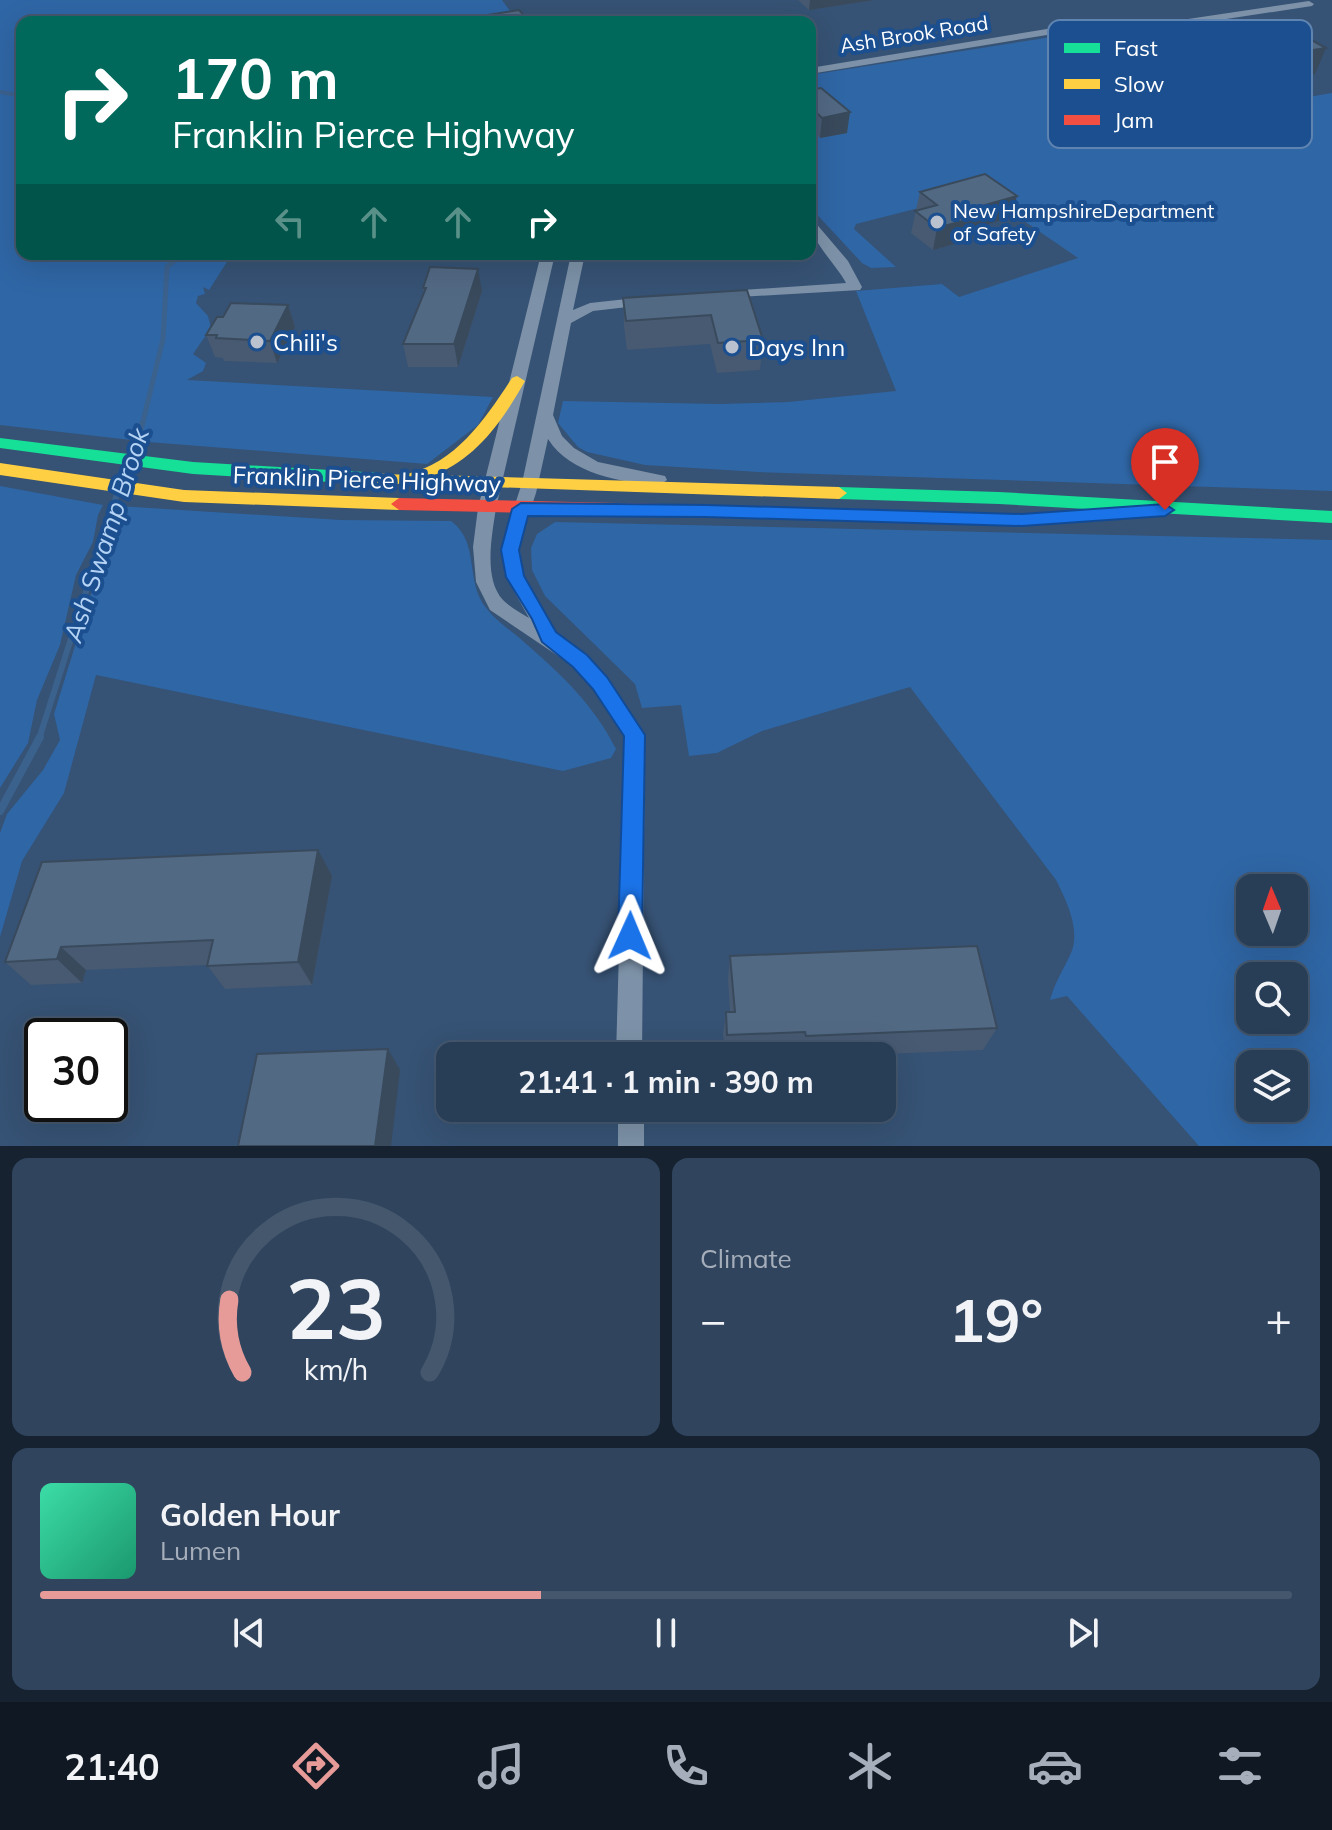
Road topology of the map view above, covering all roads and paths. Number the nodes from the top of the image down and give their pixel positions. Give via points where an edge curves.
1 (1309, 4) dead end
2 (1201, 20) edge
3 (1048, 32) edge
4 (816, 70) edge
5 (816, 231) edge
6 (547, 260) edge
7 (577, 260) edge
8 (719, 296) edge
9 (660, 300) edge
10 (564, 321) junction
11 (517, 381) junction
12 (545, 415) junction
13 (0, 443) edge
14 (0, 469) edge
15 (398, 480) junction
16 (493, 483) junction
17 (530, 484) junction
18 (721, 489) junction
19 (487, 508) junction
20 (521, 509) junction
21 (675, 510) dead end
22 (1165, 510) junction
23 (1332, 517) edge
24 (1038, 519) dead end
25 (548, 637) junction
26 (629, 1042) edge
27 (631, 1122) edge
28 (631, 1146) edge

1 - 2 street, Ash Brook Road
3 - 4 street, Ash Brook Road
5 - 8 street via 855,287
6 - 11 street
7 - 10 street
9 - 10 street via 597,305
10 - 12 street
11 - 15 highway via 492,424 459,456 422,475
11 - 16 street
12 - 17 street
12 - 18 street via 559,444 593,466
13 - 15 highway, Franklin Pierce Highway via 193,468
14 - 19 highway, Franklin Pierce Highway via 184,496
15 - 16 highway, Franklin Pierce Highway
16 - 17 highway, Franklin Pierce Highway
16 - 19 street
17 - 18 highway, Franklin Pierce Highway
17 - 20 street
18 - 22 highway, Franklin Pierce Highway via 999,498
19 - 20 highway, Franklin Pierce Highway
19 - 25 street via 482,547 490,594 521,623
20 - 21 highway, Franklin Pierce Highway
20 - 25 street via 511,566
22 - 23 highway, Franklin Pierce Highway
22 - 24 highway, Franklin Pierce Highway
25 - 26 street via 600,683 635,735
27 - 28 street

